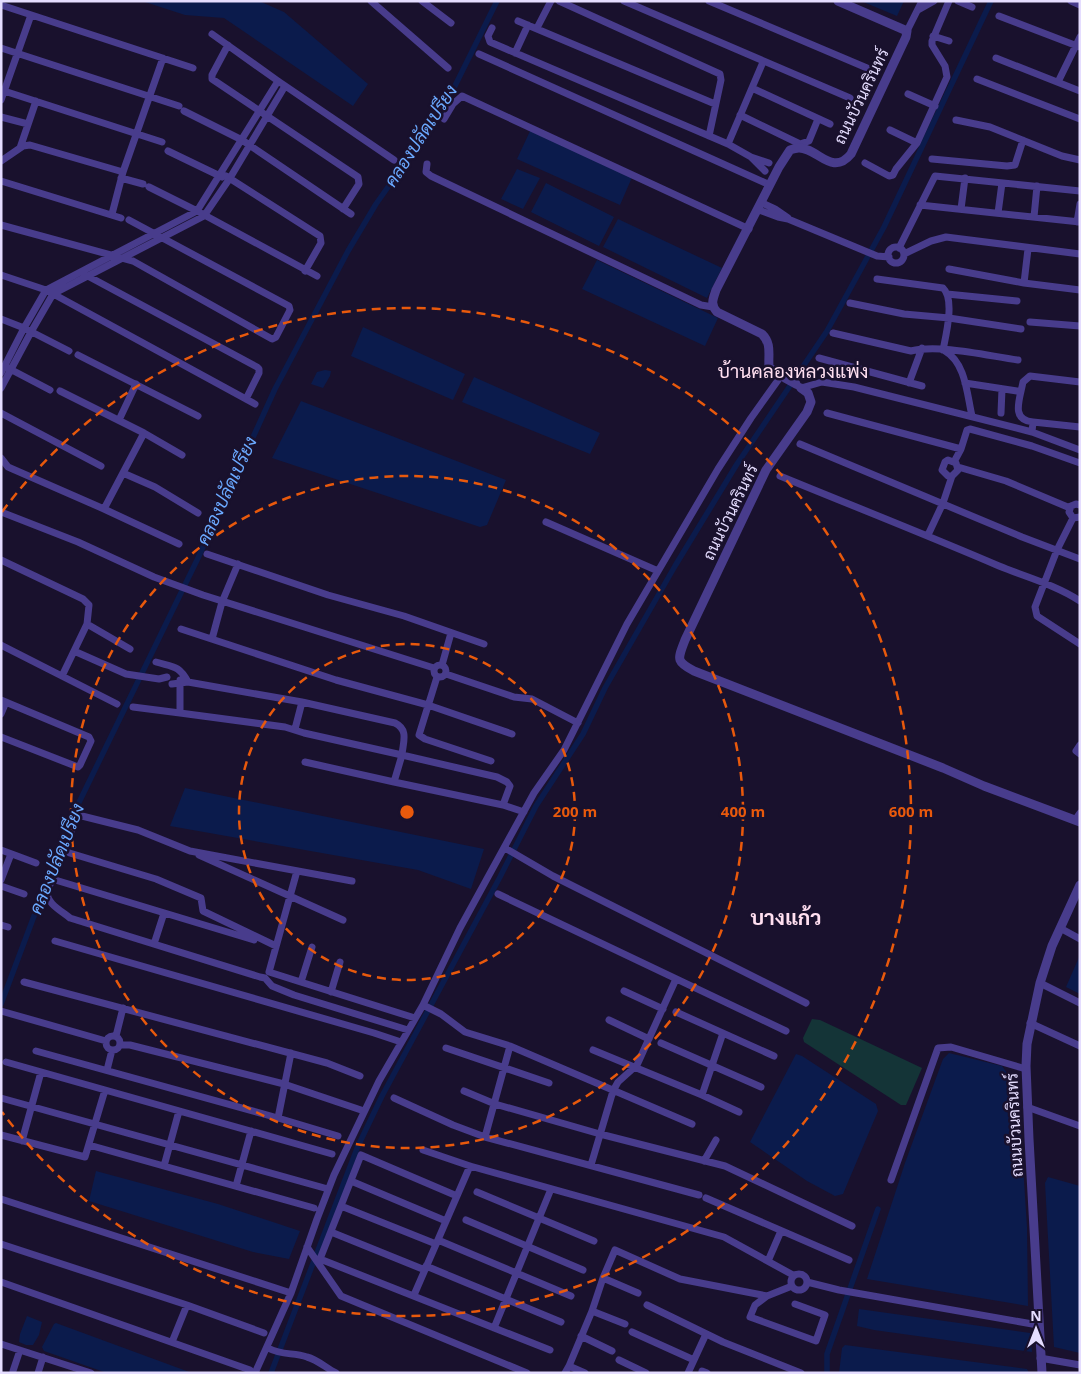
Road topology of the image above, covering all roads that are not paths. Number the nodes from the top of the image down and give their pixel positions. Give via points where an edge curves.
1 (371, 1) edge
2 (422, 1) edge
3 (551, 1) edge
4 (559, 1) edge
5 (624, 1) edge
6 (709, 1) edge
7 (838, 1) edge
8 (922, 1) edge
9 (934, 1) edge
10 (949, 1) edge
11 (958, 1) edge
12 (1071, 1) edge
13 (1, 4) edge
14 (1080, 5) edge
15 (972, 7) dead end
16 (918, 10) junction
17 (31, 14) junction
18 (999, 16) dead end
19 (518, 21) dead end
20 (451, 22) dead end
21 (528, 25) junction
22 (492, 28) dead end
23 (537, 28) junction
24 (907, 31) junction
25 (212, 34) dead end
26 (933, 36) junction
27 (1080, 38) edge
28 (948, 41) dead end
29 (228, 45) junction
30 (1078, 47) edge
31 (1, 48) edge
32 (17, 53) junction
33 (516, 53) junction
34 (479, 54) dead end
35 (163, 58) junction
36 (996, 58) dead end
37 (763, 62) junction
38 (193, 68) dead end
39 (448, 68) dead end
40 (867, 68) dead end
41 (977, 79) dead end
42 (278, 81) junction
43 (1058, 82) junction
44 (286, 86) junction
45 (752, 88) junction
46 (3, 90) edge
47 (1080, 91) edge
48 (908, 94) dead end
49 (149, 96) junction
50 (850, 98) dead end
51 (1, 100) edge
52 (36, 101) junction
53 (716, 104) junction
54 (935, 106) junction
55 (260, 110) junction
56 (268, 115) junction
57 (740, 116) junction
58 (1, 117) edge
59 (444, 119) dead end
60 (818, 119) junction
61 (1080, 119) edge
62 (956, 120) dead end
63 (28, 124) junction
64 (830, 124) dead end
65 (890, 130) dead end
66 (136, 134) junction
67 (709, 136) junction
68 (242, 140) junction
69 (1023, 140) junction
70 (162, 142) dead end
71 (917, 143) junction
72 (728, 144) junction
73 (250, 145) junction
74 (20, 148) junction
75 (168, 151) dead end
76 (932, 159) dead end
77 (394, 160) dead end
78 (1080, 160) edge
79 (1, 161) edge
80 (865, 163) dead end
81 (427, 164) dead end
82 (772, 169) junction
83 (122, 175) junction
84 (221, 175) junction
85 (965, 178) junction
86 (229, 180) junction
87 (1, 181) edge
88 (1002, 182) junction
89 (770, 185) junction
90 (1037, 186) junction
91 (1080, 191) edge
92 (1080, 204) edge
93 (920, 205) junction
94 (761, 206) junction
95 (343, 209) junction
96 (961, 209) junction
97 (197, 211) junction
98 (998, 213) junction
99 (112, 214) junction
100 (351, 214) dead end
101 (204, 216) junction
102 (1034, 217) junction
103 (121, 218) dead end
104 (129, 220) dead end
105 (1079, 222) edge
106 (1, 226) edge
107 (749, 229) junction
108 (155, 232) junction
109 (163, 237) junction
110 (1028, 249) junction
111 (902, 251) junction
112 (1080, 254) edge
113 (114, 255) junction
114 (122, 257) junction
115 (889, 257) junction
116 (949, 270) dead end
117 (306, 271) junction
118 (84, 274) junction
119 (1, 275) edge
120 (317, 276) dead end
121 (877, 279) dead end
122 (1024, 283) junction
123 (1080, 290) edge
124 (49, 292) junction
125 (947, 294) junction
126 (1017, 301) dead end
127 (850, 303) dead end
128 (713, 307) junction
129 (949, 318) junction
130 (1, 319) edge
131 (1030, 322) dead end
132 (1080, 326) edge
133 (1021, 329) dead end
134 (28, 330) junction
135 (833, 333) dead end
136 (922, 348) junction
137 (943, 350) junction
138 (69, 351) dead end
139 (78, 355) dead end
140 (819, 358) dead end
141 (1018, 360) dead end
142 (5, 368) edge
143 (783, 377) junction
144 (1080, 382) edge
145 (909, 383) junction
146 (965, 383) junction
147 (136, 384) junction
148 (799, 386) junction
149 (922, 386) dead end
150 (1, 388) edge
151 (1002, 389) junction
152 (50, 390) dead end
153 (60, 391) dead end
154 (1017, 391) dead end
155 (246, 399) junction
156 (255, 404) dead end
157 (1, 413) edge
158 (827, 413) dead end
159 (1001, 413) dead end
160 (198, 416) dead end
161 (972, 416) junction
162 (119, 420) junction
163 (1033, 422) junction
164 (1080, 427) edge
165 (1032, 432) junction
166 (144, 434) junction
167 (800, 444) dead end
168 (961, 449) junction
169 (1080, 450) edge
170 (182, 455) dead end
171 (1, 458) edge
172 (1080, 463) edge
173 (956, 464) junction
174 (101, 466) dead end
175 (124, 473) junction
176 (780, 476) dead end
177 (952, 476) junction
178 (943, 503) junction
179 (1079, 504) edge
180 (1070, 508) junction
181 (104, 509) junction
182 (198, 513) dead end
183 (2, 514) edge
184 (1076, 518) edge
185 (546, 522) dead end
186 (928, 535) junction
187 (179, 544) dead end
188 (1057, 550) junction
189 (207, 554) dead end
190 (1080, 559) edge
191 (1, 560) edge
192 (238, 564) junction
193 (658, 571) junction
194 (1044, 584) junction
195 (1080, 600) edge
196 (222, 602) junction
197 (87, 624) junction
198 (181, 629) dead end
199 (451, 633) junction
200 (212, 639) junction
201 (484, 644) dead end
202 (1080, 644) edge
203 (1, 645) edge
204 (130, 649) dead end
205 (74, 651) junction
206 (156, 662) dead end
207 (442, 665) junction
208 (434, 668) junction
209 (446, 674) junction
210 (62, 676) junction
211 (437, 677) junction
212 (176, 681) junction
213 (4, 701) edge
214 (302, 702) junction
215 (117, 704) dead end
216 (428, 705) junction
217 (133, 706) dead end
218 (180, 713) junction
219 (1, 714) edge
220 (578, 723) junction
221 (295, 729) junction
222 (512, 734) dead end
223 (1, 737) edge
224 (1080, 745) edge
225 (1080, 754) edge
226 (402, 755) junction
227 (491, 760) dead end
228 (305, 762) dead end
229 (394, 782) junction
230 (503, 805) junction
231 (524, 812) junction
232 (1078, 818) edge
233 (505, 848) junction
234 (1, 850) edge
235 (63, 851) junction
236 (190, 851) junction
237 (11, 854) junction
238 (36, 863) dead end
239 (297, 871) junction
240 (52, 879) junction
241 (1, 880) edge
242 (352, 881) dead end
243 (1080, 885) edge
244 (1, 886) edge
245 (24, 894) dead end
246 (498, 894) dead end
247 (290, 897) junction
248 (164, 913) junction
249 (343, 920) dead end
250 (1060, 928) junction
251 (1080, 939) edge
252 (55, 942) dead end
253 (154, 944) junction
254 (276, 946) junction
255 (312, 947) dead end
256 (340, 962) dead end
257 (676, 979) junction
258 (24, 982) dead end
259 (301, 982) junction
260 (1040, 983) junction
261 (624, 991) dead end
262 (331, 992) junction
263 (806, 1003) dead end
264 (1080, 1003) edge
265 (426, 1006) junction
266 (123, 1008) junction
267 (663, 1009) junction
268 (1, 1011) edge
269 (676, 1012) dead end
270 (415, 1018) junction
271 (609, 1020) dead end
272 (1030, 1022) junction
273 (408, 1030) junction
274 (786, 1031) dead end
275 (723, 1034) junction
276 (116, 1036) junction
277 (649, 1039) junction
278 (106, 1041) junction
279 (401, 1042) junction
280 (661, 1043) dead end
281 (121, 1044) junction
282 (510, 1046) junction
283 (1080, 1046) edge
284 (446, 1048) dead end
285 (112, 1050) junction
286 (593, 1050) dead end
287 (36, 1051) dead end
288 (291, 1053) junction
289 (774, 1056) dead end
290 (6, 1062) dead end
291 (712, 1066) junction
292 (635, 1067) junction
293 (504, 1069) junction
294 (1026, 1069) junction
295 (107, 1070) junction
296 (40, 1072) junction
297 (360, 1076) dead end
298 (549, 1083) dead end
299 (284, 1084) junction
300 (761, 1087) dead end
301 (105, 1090) junction
302 (464, 1091) dead end
303 (614, 1091) junction
304 (702, 1094) junction
305 (1, 1098) edge
306 (394, 1098) dead end
307 (495, 1104) junction
308 (31, 1107) junction
309 (1028, 1107) junction
310 (179, 1111) junction
311 (364, 1111) junction
312 (739, 1112) dead end
313 (278, 1118) junction
314 (95, 1124) junction
315 (692, 1124) dead end
316 (1080, 1126) edge
317 (251, 1131) junction
318 (600, 1134) junction
319 (1, 1135) edge
320 (338, 1136) dead end
321 (485, 1137) junction
322 (716, 1140) dead end
323 (22, 1141) junction
324 (89, 1145) junction
325 (169, 1145) junction
326 (423, 1150) dead end
327 (332, 1154) dead end
328 (704, 1162) junction
329 (242, 1165) junction
330 (591, 1165) junction
331 (164, 1166) junction
332 (470, 1166) junction
333 (891, 1180) dead end
334 (350, 1181) junction
335 (236, 1186) junction
336 (551, 1188) junction
337 (328, 1189) junction
338 (477, 1192) dead end
339 (698, 1195) dead end
340 (457, 1196) junction
341 (706, 1198) dead end
342 (1, 1199) edge
343 (341, 1206) junction
344 (314, 1208) dead end
345 (539, 1218) junction
346 (466, 1220) dead end
347 (446, 1221) junction
348 (852, 1226) dead end
349 (782, 1231) junction
350 (331, 1232) junction
351 (594, 1241) dead end
352 (437, 1242) junction
353 (1, 1244) edge
354 (527, 1246) junction
355 (307, 1247) junction
356 (849, 1260) dead end
357 (768, 1262) junction
358 (426, 1268) junction
359 (583, 1270) dead end
360 (516, 1273) junction
361 (793, 1275) junction
362 (603, 1278) junction
363 (1, 1282) edge
364 (808, 1282) junction
365 (792, 1286) junction
366 (291, 1293) junction
367 (638, 1293) dead end
368 (414, 1295) junction
369 (571, 1296) dead end
370 (767, 1296) junction
371 (506, 1299) junction
372 (795, 1304) dead end
373 (187, 1305) junction
374 (648, 1305) dead end
375 (592, 1311) junction
376 (561, 1322) dead end
377 (626, 1324) dead end
378 (1038, 1325) junction
379 (494, 1328) junction
380 (632, 1332) dead end
381 (264, 1333) dead end
382 (706, 1334) junction
383 (580, 1336) junction
384 (172, 1342) junction
385 (2, 1345) edge
386 (20, 1350) junction
387 (273, 1350) junction
388 (550, 1350) dead end
389 (612, 1351) dead end
390 (43, 1357) junction
391 (1040, 1358) junction
392 (619, 1360) dead end
393 (694, 1360) junction
394 (1080, 1365) edge
395 (567, 1369) edge
396 (13, 1371) dead end
397 (253, 1371) edge
398 (637, 1371) edge
399 (38, 1373) edge
400 (91, 1373) edge
401 (336, 1373) edge
402 (527, 1373) edge
403 (586, 1373) edge
404 (646, 1373) edge
405 (688, 1373) edge
406 (801, 1373) edge
407 (1042, 1373) edge

1 - 39 street
2 - 20 street
3 - 23 street
4 - 53 street via 720,74
5 - 37 street
6 - 40 street
7 - 24 street
8 - 16 street
9 - 16 street
10 - 26 street
11 - 15 street
12 - 14 street
13 - 17 street
16 - 24 street
17 - 32 street
17 - 35 street
18 - 30 street
19 - 21 street
21 - 23 street
21 - 33 street
22 - 33 street via 488,36 490,42
23 - 53 street
24 - 82 street, ถนนบัวนครินทร์ via 846,160 829,162 799,148 790,150
25 - 29 street
26 - 28 street
26 - 54 street via 932,45 945,66 947,77
27 - 30 street
29 - 42 street
29 - 55 street via 212,79
30 - 43 street
31 - 32 street
32 - 46 street
32 - 49 street
33 - 67 street
34 - 89 street
35 - 38 street
35 - 49 street
36 - 43 street
37 - 45 street
37 - 50 street
41 - 61 street
42 - 44 street
42 - 55 street
43 - 47 street
44 - 56 street
44 - 77 street
45 - 57 street
45 - 60 street
46 - 51 street
46 - 52 street
48 - 54 street
49 - 66 street
49 - 68 street
52 - 63 street
52 - 66 street
53 - 67 street
54 - 71 street
55 - 56 street
55 - 68 street
56 - 73 street
56 - 95 street via 358,177 359,184
57 - 60 street via 800,144 810,141
57 - 72 street
58 - 63 street
59 - 107 street via 462,96
60 - 64 street
62 - 69 street via 990,127
63 - 74 street
65 - 71 street
66 - 70 street
66 - 83 street
67 - 72 street
68 - 73 street
68 - 84 street
69 - 76 street via 1015,165
69 - 78 street
71 - 80 street via 892,175
72 - 82 street
73 - 86 street
73 - 95 street
74 - 79 street
74 - 83 street via 30,145
75 - 84 street
81 - 128 street via 426,172 432,176 700,305
82 - 89 street, ถนนบัวนครินทร์
83 - 97 street
83 - 99 street
84 - 86 street
84 - 97 street
85 - 88 street
85 - 93 street via 934,176
85 - 96 street
86 - 101 street
86 - 117 street via 320,236 321,242
87 - 99 street
88 - 90 street
88 - 98 street
89 - 94 street, ถนนบัวนครินทร์
90 - 91 street
90 - 102 street
92 - 105 street
93 - 96 street
93 - 111 street
94 - 107 street, ถนนบัวนครินทร์
94 - 115 street via 778,217 877,256
95 - 100 street
96 - 98 street
97 - 101 street
97 - 108 street
98 - 102 street
99 - 103 street
101 - 109 street
101 - 117 street
102 - 105 street
104 - 108 street
106 - 113 street
107 - 128 street, ถนนบัวนครินทร์ via 716,290
108 - 109 street
108 - 113 street
109 - 114 street
109 - 114 street via 289,306 276,337 272,338
110 - 111 street via 946,237
110 - 112 street
110 - 122 street
111 - 115 street via 894,247
111 - 115 street via 903,259 896,263
113 - 114 street
113 - 118 street
114 - 118 street
116 - 122 street
117 - 120 street
118 - 124 street
118 - 155 street via 257,367 259,373
119 - 124 street
121 - 125 street via 943,288
122 - 123 street
124 - 134 street
124 - 155 street
125 - 126 street
125 - 129 street
127 - 129 street via 904,314
128 - 143 street via 767,339 769,367
129 - 133 street
129 - 137 street
130 - 134 street
131 - 132 street
134 - 138 street
134 - 142 street
135 - 136 street via 911,351
136 - 137 street
136 - 145 street
137 - 141 street
137 - 146 street via 957,361
139 - 147 street
140 - 145 street
142 - 150 street
142 - 152 street
143 - 148 street
143 - 193 street via 724,461
144 - 163 street via 1030,376 1025,379 1018,412 1025,422
145 - 149 street
146 - 151 street
146 - 161 street
147 - 160 street
147 - 162 street
148 - 161 street via 832,382
148 - 232 street, ถนนบัวนครินทร์ via 808,393 811,402 808,412 766,470 685,640 680,653 682,664 984,786
151 - 154 street
151 - 159 street
153 - 162 street
155 - 156 street
157 - 174 street
158 - 168 street
161 - 165 street
162 - 166 street
163 - 164 street
163 - 165 street
165 - 169 street
166 - 170 street
166 - 175 street
167 - 178 street
168 - 172 street via 970,429
168 - 173 street
171 - 181 street via 8,467
173 - 177 street
173 - 177 street via 948,460 942,466 944,473
173 - 180 street
175 - 181 street
175 - 182 street via 156,487
176 - 186 street
177 - 178 street
178 - 186 street
178 - 188 street
179 - 180 street
180 - 184 street via 1069,514
181 - 187 street
183 - 196 street
184 - 188 street
185 - 193 street
186 - 194 street
188 - 190 street
188 - 194 street
189 - 192 street
191 - 197 street via 83,599 89,605
192 - 196 street
192 - 199 street
193 - 220 street via 627,624
194 - 195 street
194 - 202 street via 1035,607 1037,616
196 - 200 street
196 - 208 street
197 - 204 street
197 - 205 street
198 - 200 street
199 - 201 street
199 - 207 street
200 - 216 street via 336,680
203 - 210 street
205 - 210 street
205 - 212 street via 126,674 159,679 162,683
206 - 212 street via 179,668 182,671
207 - 208 street
207 - 209 street
208 - 211 street
209 - 211 street via 442,678
209 - 220 street via 514,697 532,699
210 - 215 street
211 - 216 street
212 - 214 street
212 - 218 street
213 - 219 street
213 - 223 street via 91,740 78,766
214 - 221 street
214 - 226 street via 401,726 404,731
216 - 222 street
216 - 227 street via 419,732 421,737
217 - 218 street
218 - 221 street
220 - 231 street
221 - 226 street
224 - 225 street via 1076,751
226 - 229 street
226 - 230 street via 508,782 510,786
228 - 229 street
229 - 230 street
230 - 231 street
231 - 233 street
233 - 263 street via 552,876
233 - 265 street via 457,934
234 - 237 street
235 - 236 street via 78,815 138,830
235 - 240 street
235 - 254 street via 156,879 201,898 203,911
236 - 239 street
236 - 247 street
237 - 238 street
237 - 241 street
239 - 242 street
239 - 247 street
240 - 248 street
240 - 253 street via 47,898 70,918
243 - 250 street, ถนนบัวนครินทร์
244 - 245 street
246 - 257 street
247 - 249 street
247 - 254 street
248 - 253 street
248 - 254 street
250 - 251 street
250 - 260 street, ถนนบัวนครินทร์
252 - 279 street
253 - 273 street via 265,978 272,986 294,996
254 - 259 street via 269,972
255 - 259 street
256 - 262 street
257 - 267 street
257 - 274 street
258 - 266 street
259 - 262 street
260 - 264 street
260 - 272 street, ถนนบัวนครินทร์
261 - 267 street
262 - 270 street
265 - 270 street
265 - 282 street via 465,1032
266 - 276 street
266 - 288 street
267 - 277 street
268 - 278 street
269 - 275 street
270 - 273 street
271 - 277 street
272 - 283 street
272 - 294 street, ถนนบัวนครินทร์
273 - 279 street
275 - 289 street
275 - 291 street
276 - 278 street via 110,1036
276 - 281 street
277 - 292 street
278 - 285 street
279 - 311 street
280 - 291 street
281 - 285 street
281 - 299 street
282 - 293 street
282 - 303 street
284 - 293 street
285 - 295 street
286 - 292 street
287 - 295 street
288 - 297 street
288 - 299 street
290 - 296 street
291 - 300 street
291 - 304 street
292 - 303 street via 618,1082
292 - 304 street
293 - 298 street
293 - 307 street
294 - 309 street, ถนนบัวนครินทร์
294 - 333 street via 958,1049 938,1048
295 - 313 street
296 - 301 street
296 - 308 street
299 - 311 street
299 - 313 street
301 - 310 street
301 - 314 street
302 - 307 street
303 - 315 street
303 - 318 street
304 - 312 street
305 - 308 street
306 - 321 street
307 - 318 street
307 - 321 street
308 - 314 street
308 - 323 street
309 - 316 street
309 - 378 street, ถนนบัวนครินทร์
310 - 317 street
310 - 325 street
311 - 337 street
313 - 320 street
314 - 324 street
314 - 325 street
317 - 327 street
317 - 329 street
318 - 328 street
318 - 330 street
319 - 323 street
321 - 330 street
322 - 328 street
323 - 324 street via 82,1157 86,1156
324 - 331 street
325 - 329 street
325 - 331 street
326 - 332 street
328 - 348 street via 725,1166
329 - 335 street
329 - 337 street
330 - 339 street
331 - 335 street
332 - 336 street
332 - 340 street
334 - 340 street via 361,1155
334 - 343 street
334 - 347 street
335 - 344 street
336 - 345 street
336 - 357 street via 724,1237
337 - 355 street
338 - 345 street
340 - 347 street
341 - 349 street
342 - 366 street
343 - 350 street
343 - 352 street
345 - 351 street
345 - 354 street
346 - 354 street
347 - 352 street
349 - 356 street
349 - 357 street
350 - 358 street
350 - 368 street via 320,1259
352 - 358 street
352 - 360 street
353 - 373 street
354 - 359 street
354 - 360 street
355 - 366 street
355 - 402 street via 341,1296
357 - 361 street
358 - 368 street
358 - 371 street
360 - 369 street
360 - 371 street
361 - 364 street via 804,1274
361 - 365 street
362 - 367 street
362 - 370 street via 615,1250 680,1279
362 - 375 street
363 - 384 street
364 - 365 street via 802,1290
364 - 378 street
365 - 370 street
366 - 387 street
368 - 379 street
370 - 372 street via 755,1305 750,1317 816,1341 826,1315
371 - 376 street
371 - 379 street
373 - 381 street
373 - 384 street
374 - 382 street
375 - 377 street
375 - 383 street
378 - 391 street, ถนนบัวนครินทร์
379 - 388 street
380 - 393 street
382 - 393 street
382 - 406 street
383 - 389 street
383 - 395 street
384 - 397 street
385 - 386 street
386 - 390 street
386 - 396 street
387 - 397 street
387 - 401 street via 306,1356
390 - 399 street
390 - 400 street
391 - 394 street
391 - 407 street, ถนนบัวนครินทร์
392 - 398 street
393 - 405 street
395 - 403 street
398 - 404 street

